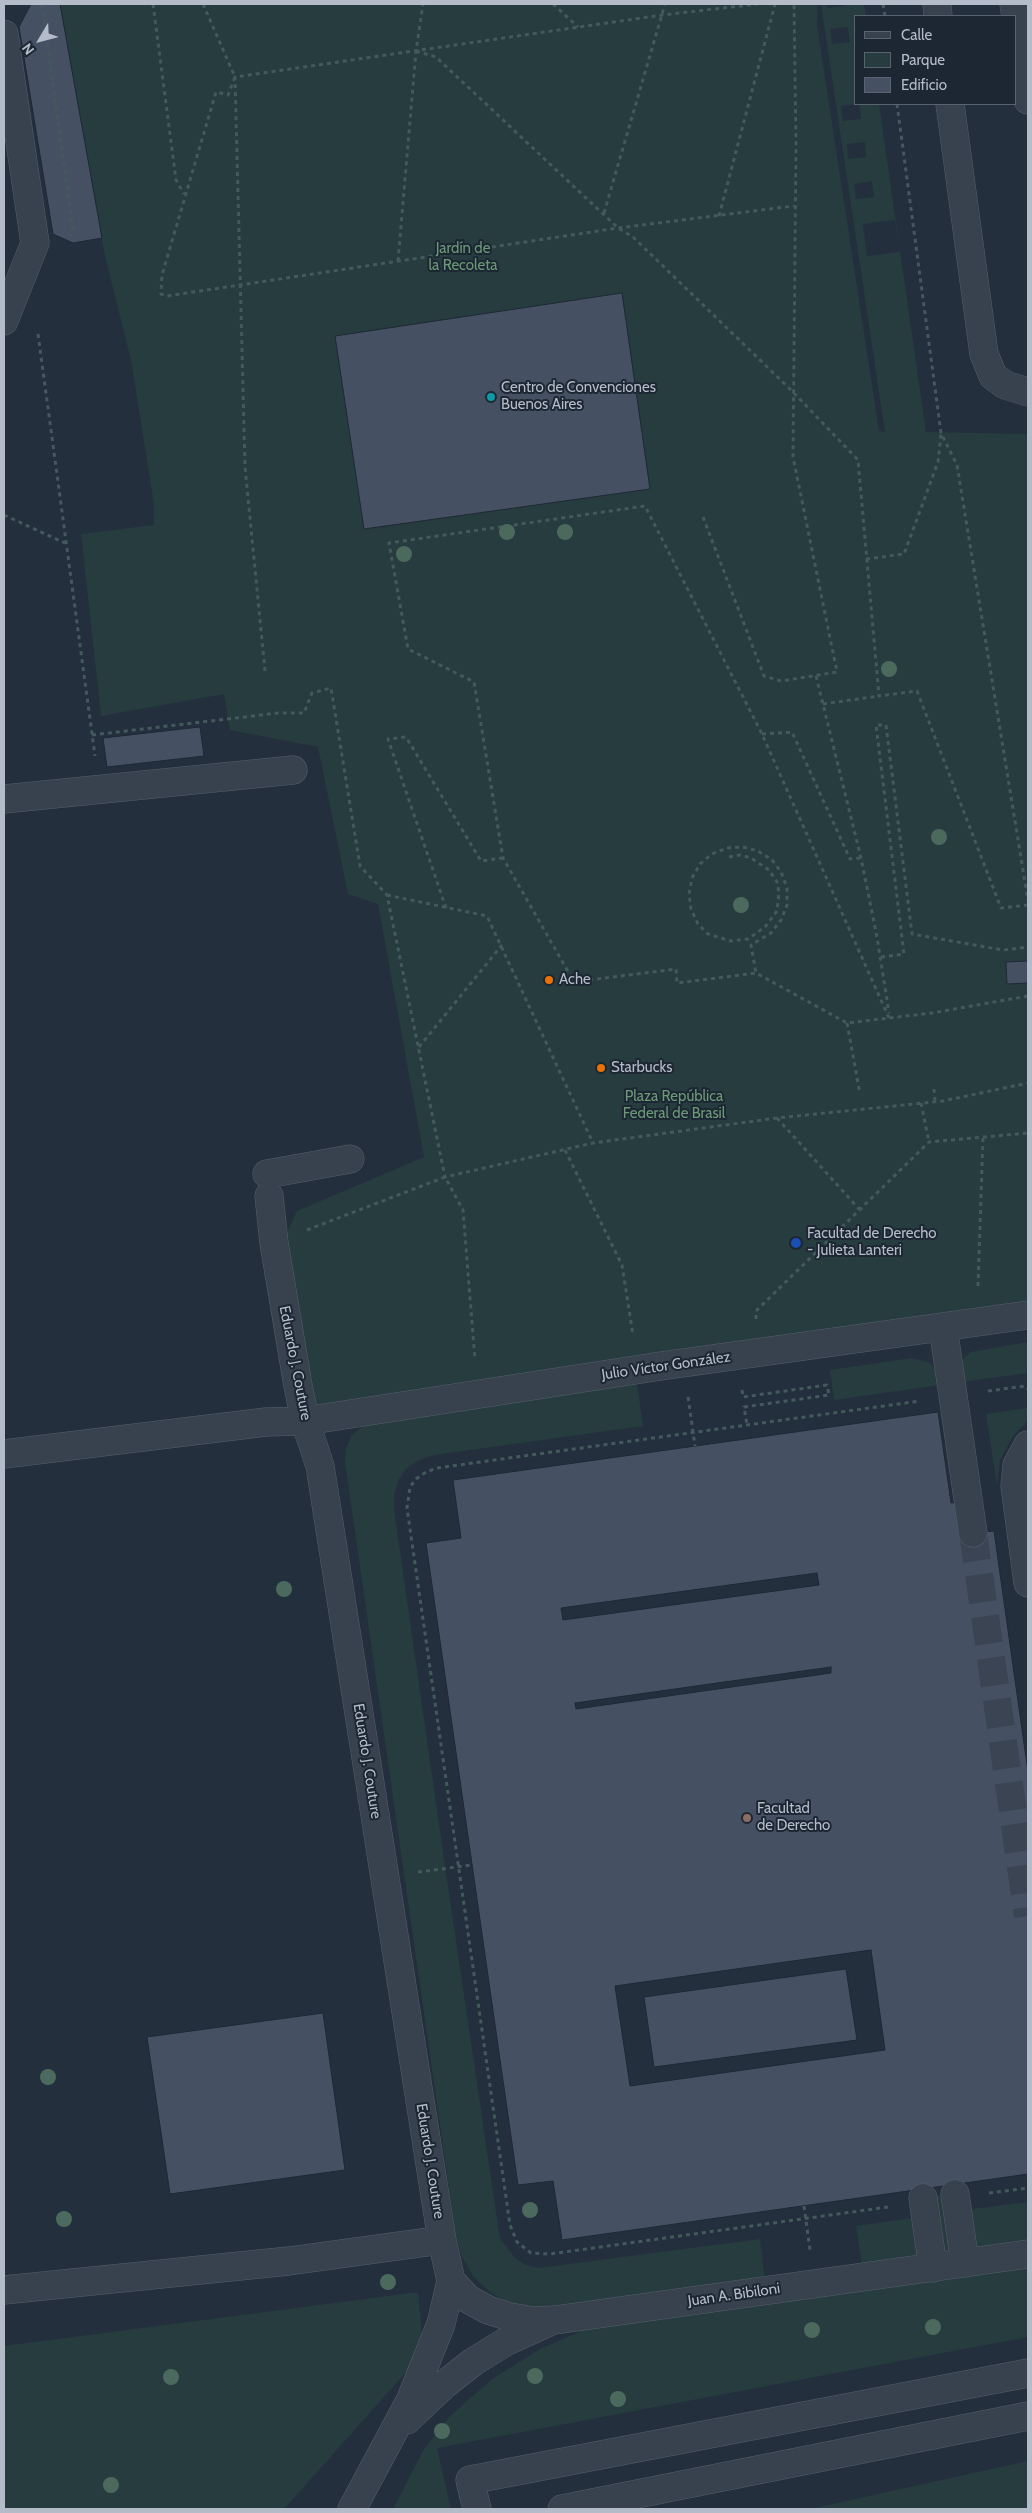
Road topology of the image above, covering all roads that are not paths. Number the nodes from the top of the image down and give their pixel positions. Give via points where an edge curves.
1 (1017, 25) edge
2 (4, 34) edge
3 (1028, 100) edge
4 (950, 105) edge
5 (4, 321) edge
6 (1017, 389) edge
7 (293, 770) dead end
8 (4, 799) edge
9 (350, 1159) dead end
10 (1028, 1315) edge
11 (943, 1326) junction
12 (305, 1421) junction
13 (1028, 1446) edge
14 (4, 1454) edge
15 (973, 1533) tunnel mouth
16 (1028, 1583) edge
17 (955, 2194) dead end
18 (923, 2198) dead end
19 (442, 2240) junction
20 (1028, 2254) edge
21 (966, 2263) junction
22 (933, 2268) junction
23 (451, 2281) junction
24 (4, 2290) edge
25 (555, 2320) junction
26 (1028, 2373) edge
27 (1028, 2416) edge
28 (392, 2436) junction
29 (352, 2509) edge
30 (477, 2509) edge
31 (562, 2509) edge

1 - 3 street
2 - 5 street via 34,243
4 - 6 street via 984,354 993,376
7 - 8 street
9 - 12 street, Eduardo J. Couture via 268,1185 274,1243
10 - 11 street, Julio Víctor González
11 - 12 street, Julio Víctor González
11 - 15 street
12 - 14 street, Julio Víctor González via 266,1422
12 - 19 street, Eduardo J. Couture via 320,1466
13 - 16 street via 1017,1465 1014,1486
17 - 21 street
18 - 22 street
19 - 23 street, Eduardo J. Couture
19 - 24 street via 289,2262
20 - 21 street, Juan A. Bibiloni
21 - 22 street, Juan A. Bibiloni
22 - 25 street, Juan A. Bibiloni
23 - 25 street, Juan A. Bibiloni via 468,2299 488,2310 510,2317
23 - 28 street via 435,2340
25 - 28 street via 506,2341 474,2362 445,2384
26 - 30 street via 470,2480
27 - 31 street
28 - 29 street

